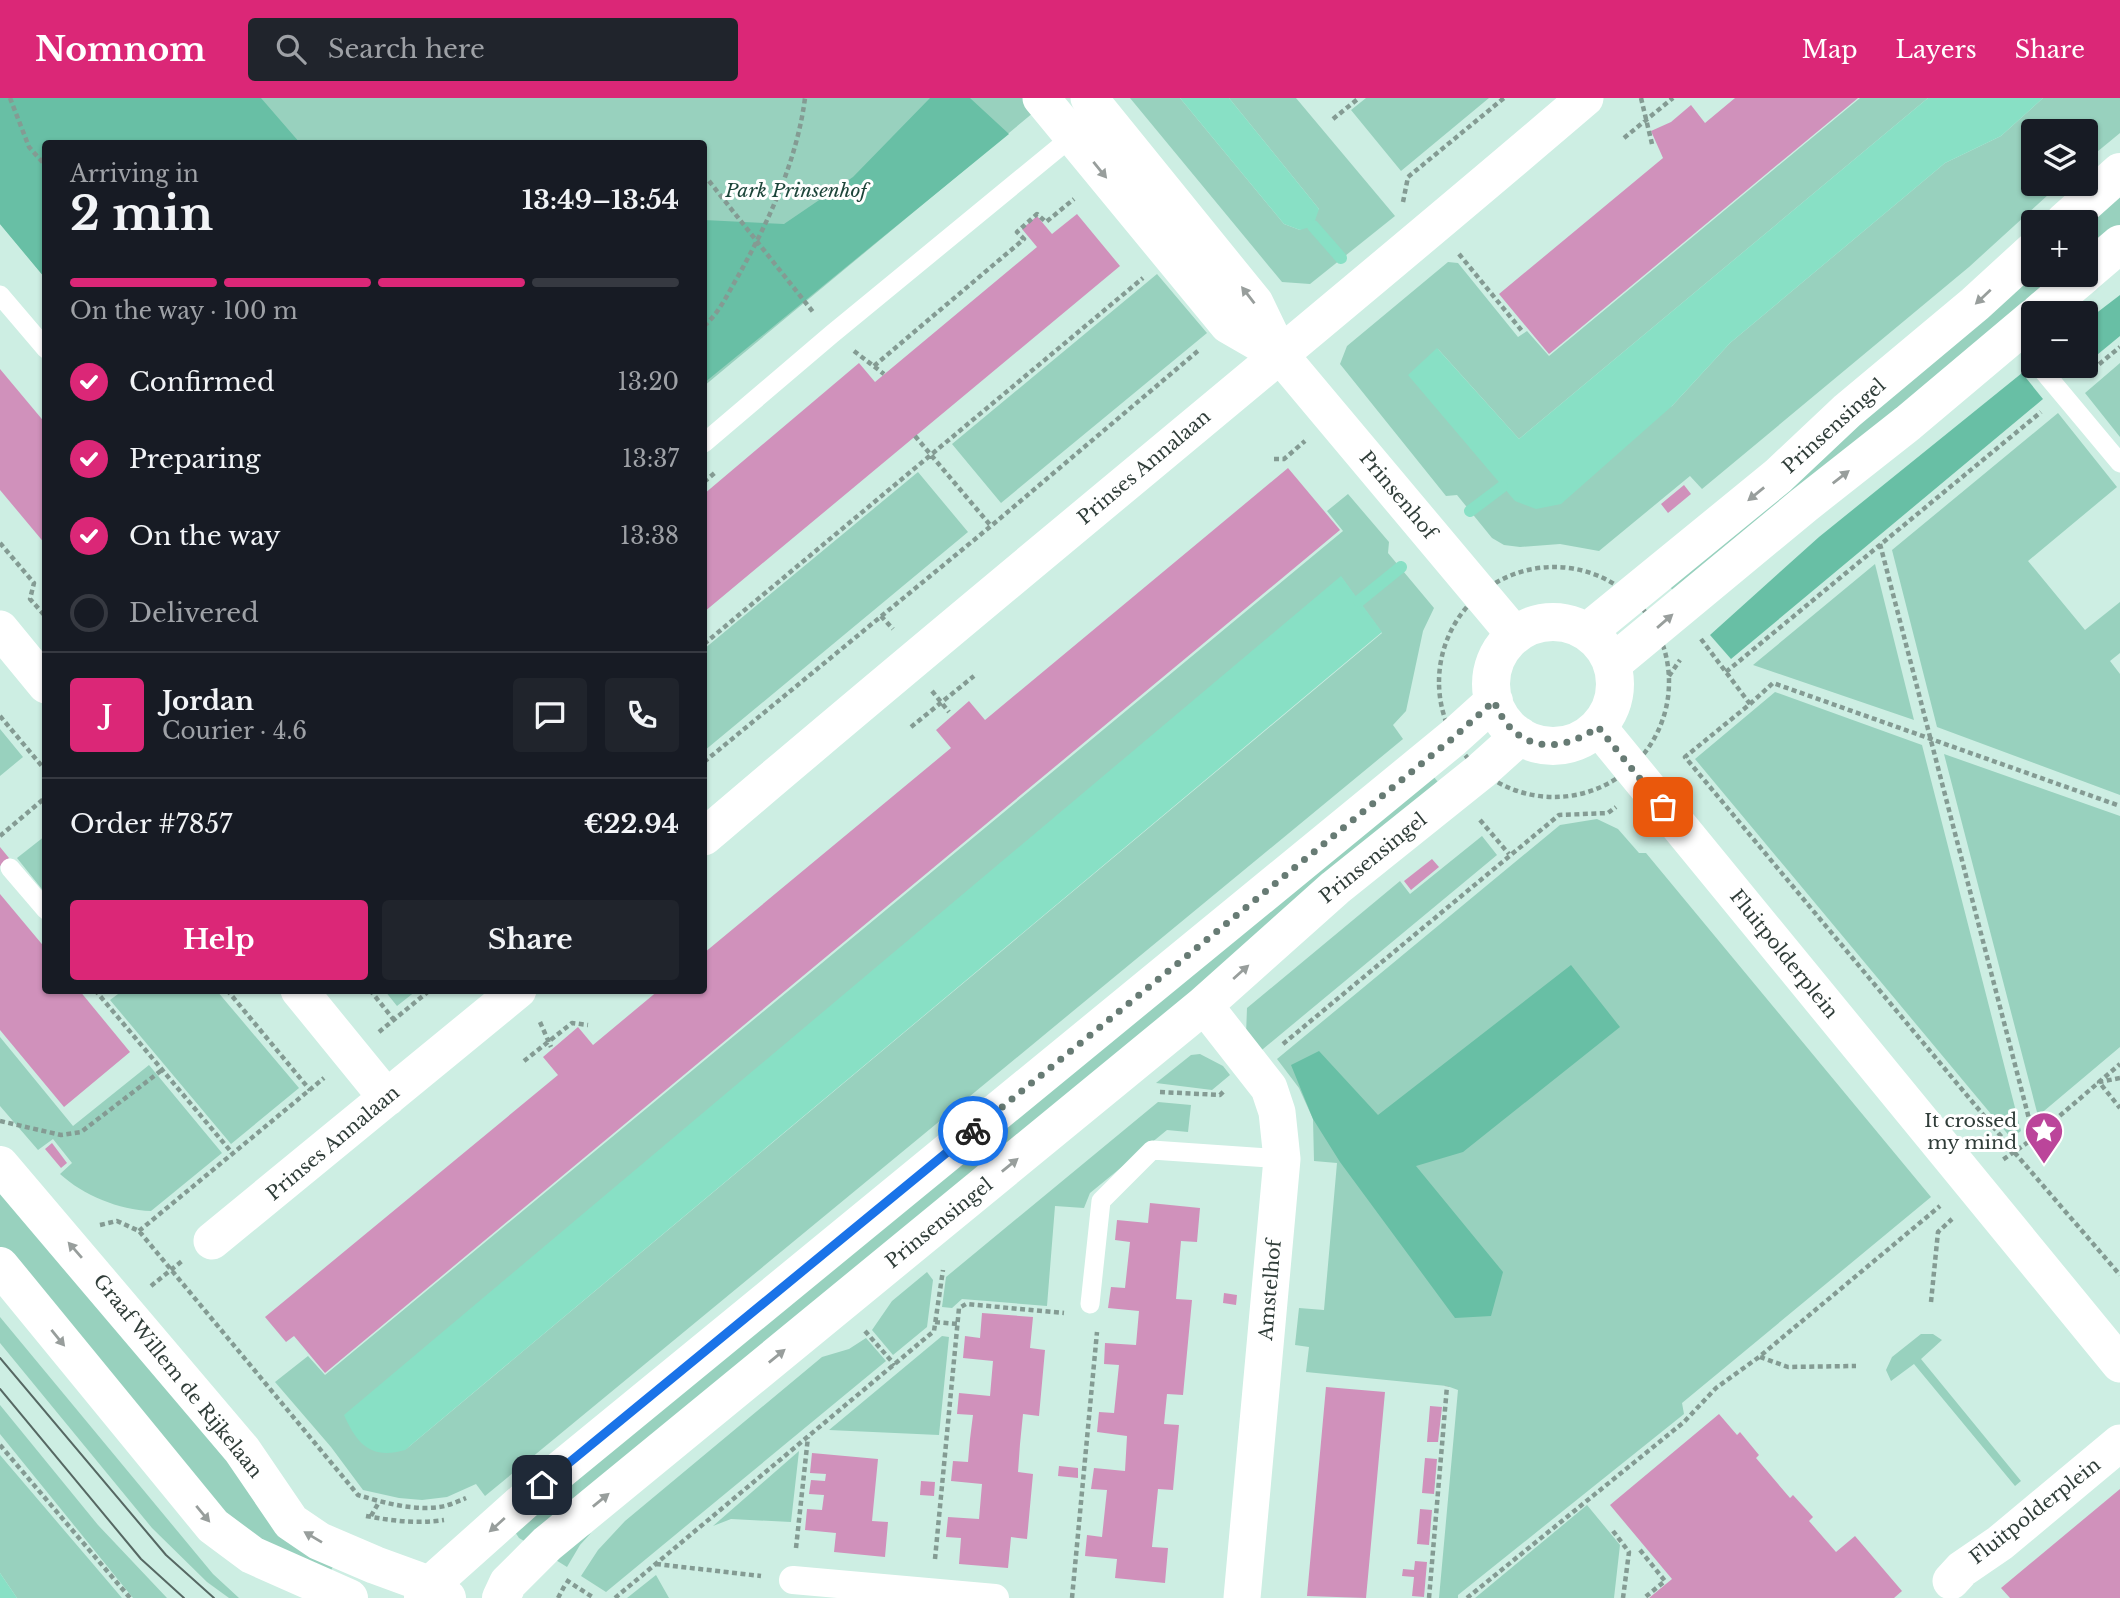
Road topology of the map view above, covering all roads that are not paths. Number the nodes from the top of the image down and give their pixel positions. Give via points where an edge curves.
1 (1041, 98) edge
2 (1585, 98) edge
3 (1095, 105) edge
4 (1073, 137) junction
5 (2120, 172) edge
6 (2077, 210) edge
7 (2120, 244) edge
8 (2021, 262) edge
9 (2098, 263) edge
10 (2074, 287) edge
11 (0, 295) edge
12 (2063, 301) edge
13 (42, 344) edge
14 (2021, 347) edge
15 (1279, 355) junction
16 (2053, 378) edge
17 (707, 440) edge
18 (2120, 463) edge
19 (0, 629) edge
20 (1587, 632) junction
21 (1515, 635) junction
22 (1612, 664) junction
23 (42, 680) edge
24 (1494, 701) junction
25 (1598, 727) junction
26 (1520, 736) junction
27 (707, 834) edge
28 (10, 868) dead end
29 (42, 905) edge
30 (302, 994) edge
31 (513, 994) edge
32 (1204, 1005) junction
33 (387, 1098) junction
34 (1282, 1159) junction
35 (0, 1164) edge
36 (212, 1241) road end
37 (0, 1266) edge
38 (1090, 1304) road end
39 (2120, 1363) edge
40 (2120, 1443) edge
41 (793, 1580) road end
42 (1950, 1589) edge
43 (434, 1594) edge
44 (349, 1598) edge
45 (501, 1598) edge
46 (995, 1598) edge
47 (1242, 1598) edge

1 - 4 street, Prinsenhof
2 - 15 street, Prinses Annalaan
3 - 4 lane
15 -> 3 street, Prinsenhof via 1255,303
4 -> 15 street, Prinsenhof via 1228,325
4 - 17 lane
5 - 6 main road
7 - 9 main road, Prinsensingel
8 -> 20 main road, Prinsensingel via 1778,476
10 - 12 main road, Prinsensingel
11 - 13 lane
22 -> 14 main road, Prinsensingel via 1908,423
15 - 21 street, Prinsenhof
15 - 27 street, Prinses Annalaan
16 - 18 lane
19 - 23 street
20 - 21 main road via 1551,622
20 - 22 main road via 1603,646
21 - 24 main road via 1494,665
22 - 25 main road via 1614,698
24 - 26 main road via 1500,715
24 -> 43 main road via 542,1485 494,1528
25 - 26 main road via 1561,746
25 - 39 street, Fluitpolderplein
32 -> 26 main road, Prinsensingel via 1335,888
28 - 29 lane
30 - 33 street
31 - 33 street, Prinses Annalaan
32 - 34 street, Amstelhof via 1269,1088 1277,1112
45 -> 32 main road, Prinsensingel via 508,1583 547,1544
33 - 36 street, Prinses Annalaan
34 - 38 lane via 1152,1150 1101,1200
34 - 47 street, Amstelhof
43 -> 35 main road, Graaf Willem de Rijkelaan via 319,1541 290,1522 243,1450
37 -> 44 main road via 213,1526 252,1555
40 - 42 street, Fluitpolderplein via 1962,1569
41 - 46 street

